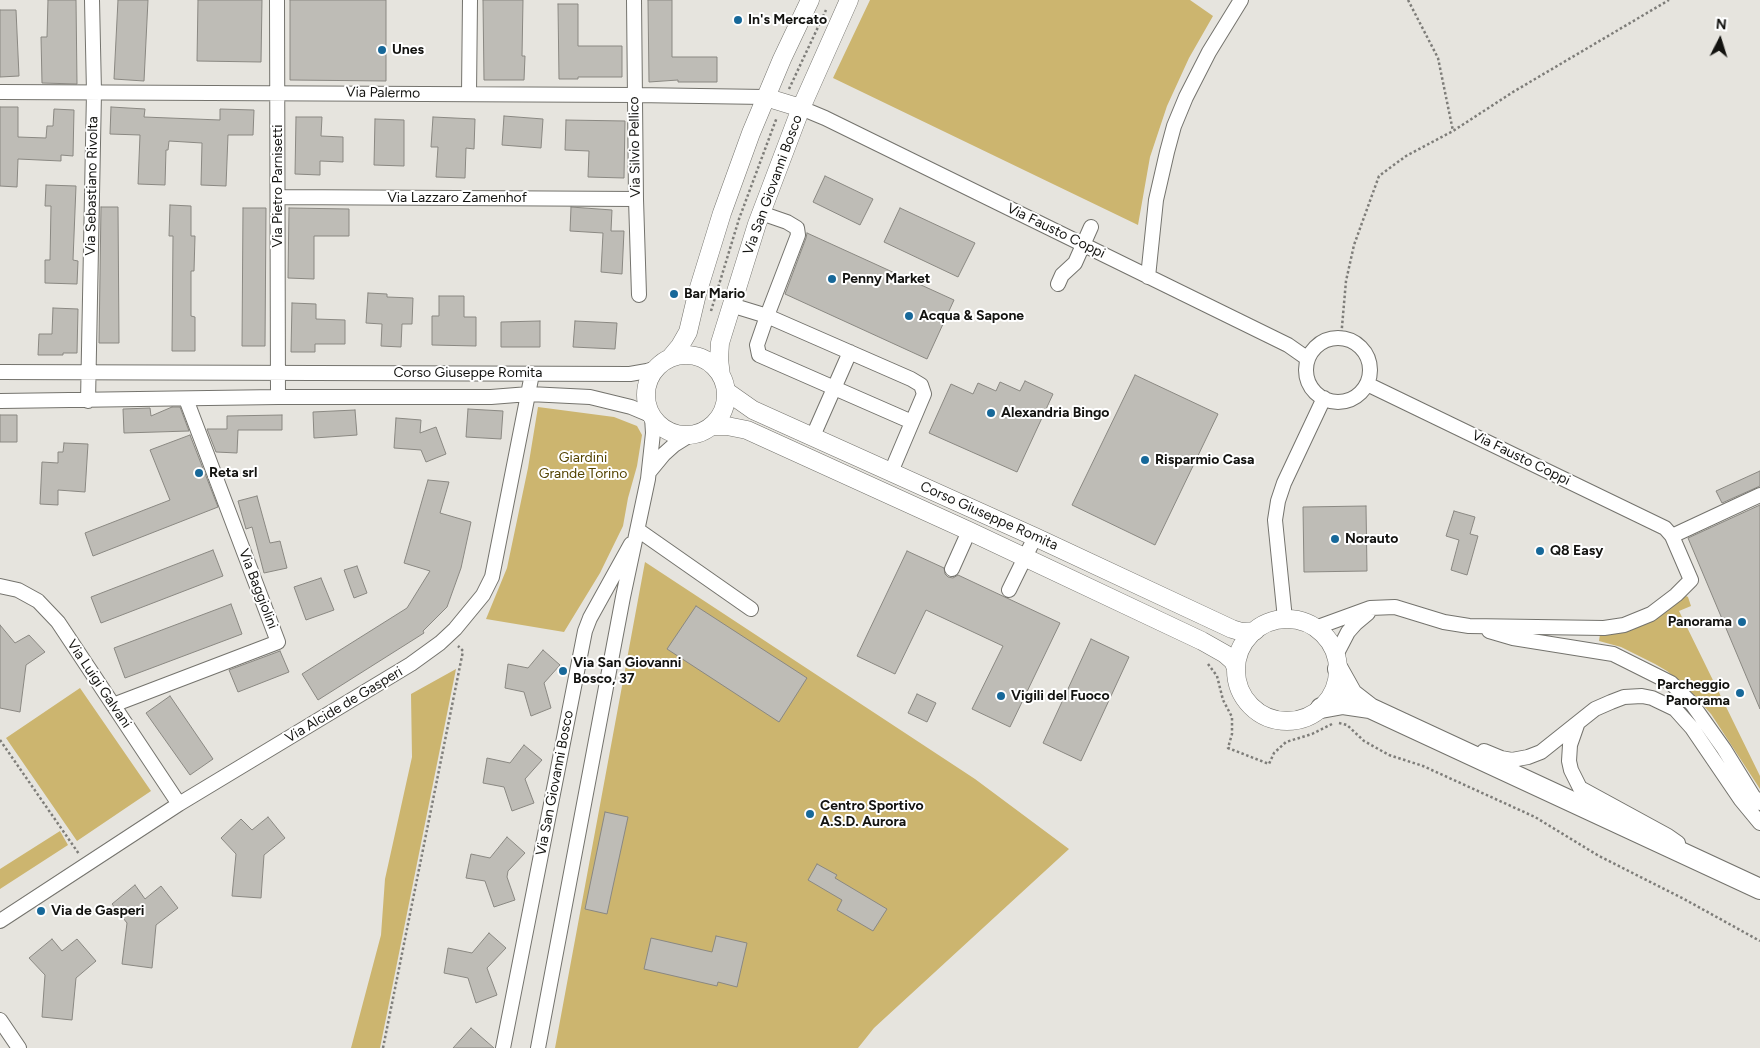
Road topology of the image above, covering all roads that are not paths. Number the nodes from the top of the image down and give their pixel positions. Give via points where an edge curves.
1 (92, 0) edge
2 (277, 0) edge
3 (470, 0) edge
4 (634, 0) edge
5 (810, 0) edge
6 (850, 0) edge
7 (1234, 2) edge
8 (0, 92) edge
9 (94, 92) junction
10 (278, 92) junction
11 (470, 94) junction
12 (635, 95) junction
13 (766, 98) junction
14 (801, 108) junction
15 (278, 197) junction
16 (636, 199) junction
17 (761, 213) junction
18 (1091, 227) dead end
19 (1083, 244) junction
20 (1148, 277) junction
21 (1058, 284) dead end
22 (639, 295) dead end
23 (731, 305) junction
24 (766, 316) junction
25 (850, 352) junction
26 (1308, 359) junction
27 (663, 363) junction
28 (0, 372) edge
29 (88, 372) junction
30 (278, 373) junction
31 (532, 374) junction
32 (724, 383) junction
33 (1367, 384) junction
34 (834, 387) junction
35 (529, 394) junction
36 (278, 397) junction
37 (1324, 398) junction
38 (186, 399) junction
39 (0, 401) edge
40 (88, 401) junction
41 (651, 416) junction
42 (912, 422) junction
43 (712, 426) junction
44 (690, 435) junction
45 (812, 436) junction
46 (891, 472) junction
47 (648, 479) junction
48 (1760, 495) edge
49 (638, 530) junction
50 (970, 531) junction
51 (1672, 536) junction
52 (1035, 538) junction
53 (1026, 558) junction
54 (952, 569) dead end
55 (0, 586) edge
56 (1010, 590) dead end
57 (1378, 608) junction
58 (750, 610) dead end
59 (1285, 620) junction
60 (1469, 626) junction
61 (1315, 628) junction
62 (1255, 631) junction
63 (1337, 662) junction
64 (1236, 668) junction
65 (113, 705) junction
66 (1321, 708) junction
67 (1370, 708) junction
68 (1400, 721) junction
69 (1578, 724) junction
70 (1760, 803) edge
71 (179, 804) junction
72 (1760, 823) edge
73 (1696, 859) junction
74 (1728, 874) junction
75 (1760, 880) edge
76 (1760, 889) edge
77 (1760, 897) edge
78 (0, 921) edge
79 (0, 1020) edge
80 (19, 1048) edge
81 (503, 1048) edge
82 (538, 1048) edge

1 - 9 street, Via Sebastiano Rivolta
2 - 10 street, Via Pietro Parnisetti
3 - 11 street
4 - 12 street, Via Silvio Pellico
5 - 13 main road
6 - 14 main road, Via San Giovanni Bosco
7 - 20 street via 1174,126 1158,191
8 - 9 street, Via Palermo
9 - 10 street, Via Palermo
9 - 29 street, Via Sebastiano Rivolta
10 - 11 street, Via Palermo
10 - 15 street, Via Pietro Parnisetti
11 - 12 street, Via Palermo
12 - 13 street, Via Palermo
12 - 16 street, Via Silvio Pellico
13 - 14 main road
13 - 27 main road via 722,213 688,332 680,346
14 - 17 main road, Via San Giovanni Bosco
14 - 19 street, Via Fausto Coppi
15 - 16 street, Via Lazzaro Zamenhof
15 - 30 street, Via Pietro Parnisetti
16 - 22 street, Via Silvio Pellico
17 - 23 main road, Via San Giovanni Bosco
17 - 24 street via 787,222 797,228 798,235
18 - 19 street
19 - 20 street, Via Fausto Coppi
19 - 21 street via 1075,263 1062,275
20 - 26 street, Via Fausto Coppi via 1288,345
23 - 24 street
23 - 32 main road, Via San Giovanni Bosco via 719,348
24 - 25 street
24 - 34 street via 757,346 759,354
25 - 34 street
25 - 42 street via 922,385 924,394
26 - 33 street via 1321,343 1341,338 1351,341 1360,346 1370,364
26 - 37 street via 1306,368 1310,386
27 - 31 street, Corso Giuseppe Romita via 647,371 630,374
27 - 32 main road via 686,355 702,358 713,365
27 - 41 main road via 650,378 646,389
28 - 29 street, Corso Giuseppe Romita
29 - 30 street, Corso Giuseppe Romita
29 - 40 street
30 - 31 street, Corso Giuseppe Romita
30 - 36 street
31 - 35 street, Via Alcide de Gasperi
32 - 43 main road via 723,410
32 - 45 main road, Corso Giuseppe Romita via 734,398 753,410
33 - 37 street via 1353,398 1344,401
33 - 51 street, Via Fausto Coppi via 1661,525
34 - 42 street
34 - 45 street
35 - 36 street, Corso Giuseppe Romita via 492,397
35 - 41 street, Corso Giuseppe Romita via 590,397 631,407
35 - 71 street, Via Alcide de Gasperi via 492,577 476,604 448,636 411,664
36 - 38 street, Corso Giuseppe Romita
37 - 59 street via 1278,501 1275,520
38 - 40 street, Corso Giuseppe Romita
38 - 65 street, Via Baggiolini via 278,642
39 - 40 street, Corso Giuseppe Romita
41 - 44 main road via 670,432
41 - 47 street via 654,433
42 - 46 street
43 - 44 main road
43 - 50 main road, Corso Giuseppe Romita via 746,430
44 - 47 street via 660,457
45 - 46 main road, Corso Giuseppe Romita
46 - 52 main road, Corso Giuseppe Romita
47 - 49 street, Via San Giovanni Bosco
48 - 51 street
49 - 58 street
49 - 81 street, Via San Giovanni Bosco via 585,631
49 - 82 street, Via San Giovanni Bosco
50 - 53 main road, Corso Giuseppe Romita
50 - 54 street
51 - 60 street via 1690,580 1668,602 1641,619 1593,629
52 - 53 street
52 - 62 main road, Corso Giuseppe Romita via 1232,629
53 - 56 street
53 - 64 main road, Corso Giuseppe Romita via 1202,641 1225,654
55 - 65 street, Via Luigi Galvani via 18,590 38,601 58,622
57 - 60 street via 1403,608 1444,622
57 - 61 street
57 - 63 street via 1356,623 1342,641
59 - 61 main road via 1301,621
59 - 62 main road via 1264,625
60 - 70 street via 1514,638 1614,654 1671,683 1692,704
61 - 63 main road via 1327,639
62 - 64 main road via 1242,647
63 - 66 main road via 1333,693
63 - 67 highway via 1352,694
64 - 66 main road via 1244,698 1263,715 1277,720 1296,720
65 - 71 street, Via Luigi Galvani
66 - 67 highway via 1343,704
67 - 68 highway
68 - 69 street via 1429,725 1493,755 1512,760 1541,752
68 - 73 highway
69 - 72 street via 1595,709 1624,697 1642,696 1674,709 1692,728
69 - 73 street via 1570,745 1569,761 1580,788 1668,836
71 - 78 street, Via Alcide de Gasperi
73 - 74 highway
74 - 75 highway
74 - 76 highway
74 - 77 highway
79 - 80 street

